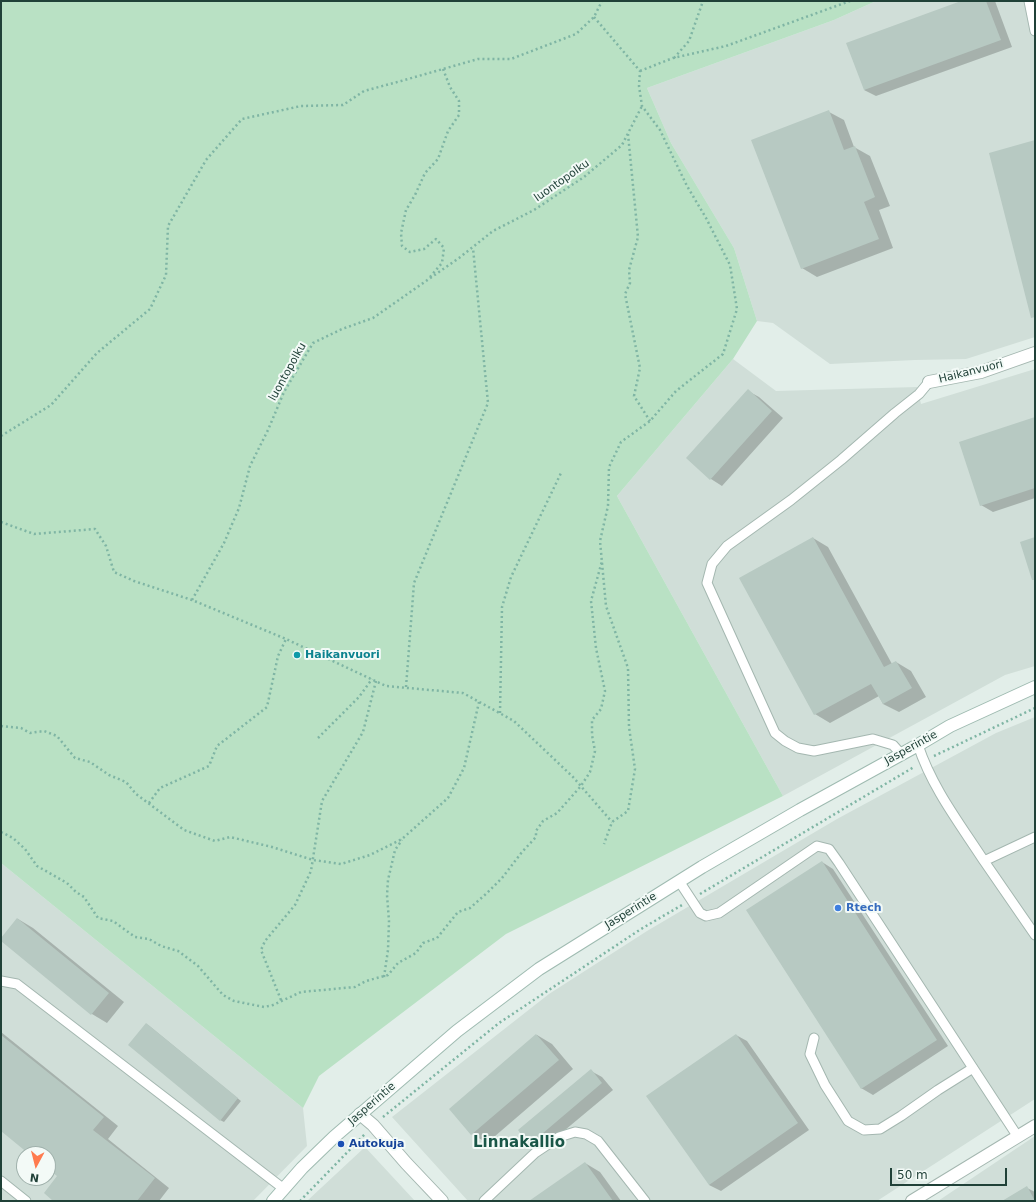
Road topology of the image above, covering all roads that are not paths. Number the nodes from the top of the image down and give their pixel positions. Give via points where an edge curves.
1 (1029, 1) edge
2 (1035, 31) edge
3 (1035, 353) edge
4 (929, 382) joint
5 (1035, 687) edge
6 (918, 745) junction
7 (901, 754) junction
8 (1035, 837) edge
9 (984, 861) junction
10 (679, 881) junction
11 (1035, 935) edge
12 (1, 981) edge
13 (814, 1038) dead end
14 (973, 1068) junction
15 (360, 1114) junction
16 (1035, 1126) edge
17 (1018, 1137) junction
18 (1, 1181) edge
19 (284, 1189) junction
20 (26, 1201) edge
21 (274, 1201) edge
22 (442, 1201) edge
23 (484, 1201) edge
24 (645, 1201) edge
25 (912, 1201) edge

1 - 2 lane
3 - 4 main road, Haikanvuori via 981,372
4 - 7 lane via 919,394 841,460 727,546 712,564 707,583 775,733 784,741 798,748 814,751 873,739 893,745
5 - 6 main road, Jasperintie via 950,726
6 - 7 main road, Jasperintie
6 - 9 lane via 923,762 941,795
7 - 10 main road, Jasperintie
8 - 9 lane
9 - 11 lane
10 - 14 lane via 700,913 706,916 719,913 817,846 829,849
10 - 15 main road, Jasperintie via 539,970 457,1031
12 - 19 lane via 17,984
13 - 14 lane via 810,1054 825,1085 848,1121 864,1130 885,1126
14 - 17 lane
15 - 19 main road, Jasperintie via 302,1168
15 - 22 main road
16 - 17 main road
17 - 25 main road
18 - 20 lane
19 - 21 main road, Jasperintie
23 - 24 lane via 535,1153 559,1137 575,1132 586,1134 598,1141

